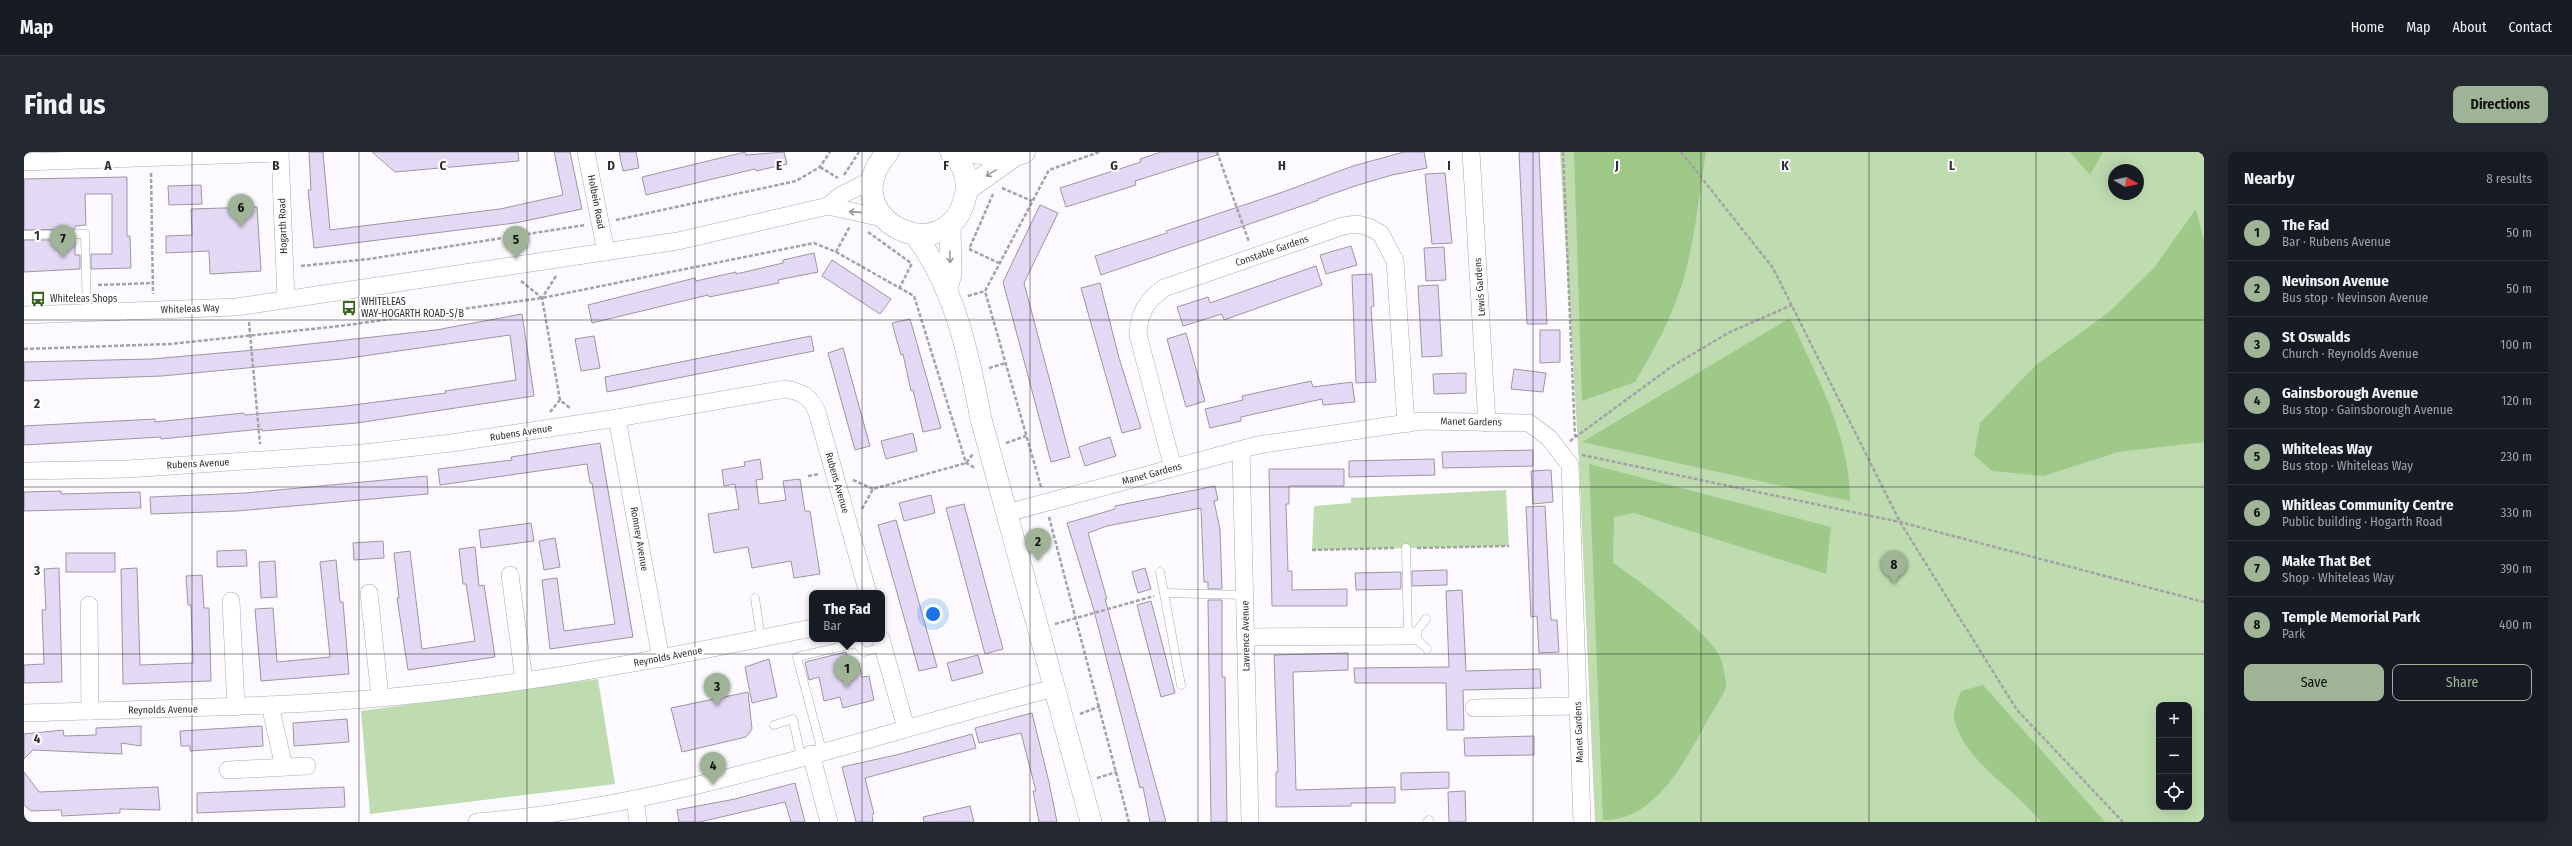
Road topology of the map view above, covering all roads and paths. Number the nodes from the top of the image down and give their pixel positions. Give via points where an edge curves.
1 (280, 152) edge
2 (586, 152) edge
3 (830, 152) edge
4 (859, 152) edge
5 (887, 152) edge
6 (951, 152) edge
7 (968, 152) edge
8 (1099, 152) edge
9 (1217, 152) edge
10 (1471, 152) edge
11 (1563, 152) edge
12 (1681, 152) edge
13 (1020, 154) edge
14 (150, 155) edge
15 (24, 162) edge
16 (820, 168) junction
17 (873, 179) junction
18 (996, 186) dead end
19 (967, 189) junction
20 (994, 193) dead end
21 (1032, 201) junction
22 (828, 206) junction
23 (882, 218) junction
24 (852, 222) dead end
25 (600, 223) junction
26 (950, 224) junction
27 (863, 228) dead end
28 (24, 235) edge
29 (915, 235) junction
30 (969, 248) junction
31 (965, 249) dead end
32 (606, 252) junction
33 (836, 252) junction
34 (1254, 257) junction
35 (566, 258) junction
36 (912, 263) junction
37 (999, 263) junction
38 (285, 268) junction
39 (505, 268) junction
40 (942, 281) junction
41 (153, 284) junction
42 (87, 286) junction
43 (899, 289) junction
44 (542, 298) junction
45 (286, 299) junction
46 (248, 305) junction
47 (1792, 305) junction
48 (153, 310) junction
49 (86, 313) junction
50 (24, 315) edge
51 (250, 336) junction
52 (24, 349) edge
53 (560, 400) dead end
54 (617, 418) junction
55 (1487, 423) junction
56 (1406, 424) junction
57 (986, 436) junction
58 (1575, 437) junction
59 (1241, 450) junction
60 (1558, 450) junction
61 (262, 461) junction
62 (966, 463) junction
63 (1173, 468) junction
64 (24, 471) edge
65 (1045, 502) junction
66 (1007, 513) junction
67 (1900, 522) junction
68 (850, 531) junction
69 (1406, 548) dead end
70 (1160, 572) dead end
71 (510, 575) dead end
72 (867, 590) edge
73 (369, 593) dead end
74 (1164, 593) junction
75 (1245, 595) junction
76 (755, 598) dead end
77 (231, 601) dead end
78 (2204, 602) edge
79 (89, 604) dead end
80 (1077, 618) junction
81 (1426, 619) dead end
82 (809, 629) edge
83 (1410, 636) junction
84 (1246, 637) junction
85 (761, 639) junction
86 (882, 643) edge
87 (1427, 649) dead end
88 (661, 659) junction
89 (524, 680) junction
90 (1181, 684) dead end
91 (1054, 688) junction
92 (380, 697) junction
93 (270, 705) junction
94 (1578, 706) junction
95 (236, 707) junction
96 (1474, 708) dead end
97 (90, 711) junction
98 (24, 713) edge
99 (774, 725) dead end
100 (906, 728) junction
101 (811, 754) junction
102 (307, 766) dead end
103 (284, 767) junction
104 (228, 770) dead end
105 (635, 799) junction
106 (477, 822) edge
107 (638, 822) edge
108 (829, 822) edge
109 (1091, 822) edge
110 (1130, 822) edge
111 (1250, 822) edge
112 (1582, 822) edge
113 (2123, 822) edge

1 - 14 street
1 - 38 street, Hogarth Road
2 - 25 street, Holbein Road
3 - 16 path
4 - 16 path via 840,180
5 - 17 main road via 878,164
6 - 19 main road via 961,164 966,176
7 - 13 main road
8 - 21 path via 1048,170
9 - 34 path
10 - 55 street, Lewis Gardens
11 - 58 path
12 - 47 path via 1773,268
13 -> 19 main road
14 - 15 street
14 - 41 path
16 - 25 path via 796,181
17 - 22 street, Whiteleas Way via 840,196
17 - 23 main road via 872,195
18 - 21 path
19 - 26 main road via 965,202
20 - 30 path
21 - 37 path
23 -> 22 street, Whiteleas Way
22 - 32 street, Whiteleas Way via 678,241
23 - 29 main road via 903,232
24 - 33 path
25 - 32 street, Holbein Road
25 - 38 path via 369,259
26 - 29 main road via 934,233
26 -> 40 street via 951,274
27 - 36 path
28 - 42 lane via 84,234
29 - 40 street via 930,255
30 - 31 path
30 - 37 path
32 - 35 street, Whiteleas Way
33 - 43 path
33 - 44 path via 814,243
34 - 56 street, Constable Gardens via 1343,226 1358,224 1381,234 1395,261
34 - 63 street, Constable Gardens via 1164,288 1145,304 1139,320 1138,335
35 - 39 street, Whiteleas Way
35 - 44 path
36 - 40 path
36 - 43 path
37 - 65 path via 985,291
38 - 45 street, Hogarth Road
39 - 44 path
39 - 45 street, Whiteleas Way
40 - 57 street via 972,374
41 - 42 path
41 - 48 path
42 - 49 lane
43 - 62 path via 914,296
44 - 51 path
44 - 53 path
45 - 46 street, Whiteleas Way
46 - 48 street, Whiteleas Way
46 - 51 path
47 - 58 path via 1728,333 1671,367
47 - 67 path
48 - 49 street, Whiteleas Way
49 - 50 street, Whiteleas Way
51 - 52 path via 170,344
51 - 61 path
54 - 61 street, Rubens Avenue via 451,443
54 - 68 street, Rubens Avenue via 753,393 785,389 800,392 811,400 817,412
54 - 88 street, Romney Avenue
55 - 56 street, Manet Gardens via 1421,421
55 - 60 street, Manet Gardens via 1529,424 1549,438
56 - 59 street, Manet Gardens via 1258,445
57 - 62 path
57 - 66 street
58 - 60 path
59 - 63 street, Manet Gardens
59 - 75 street, Lawrence Avenue
60 - 67 path
60 - 94 street, Manet Gardens via 1570,465
61 - 64 street, Rubens Avenue via 127,469
62 - 68 path via 872,489
63 - 65 street, Manet Gardens
65 - 66 street, Manet Gardens
65 - 80 path
66 - 91 street
67 - 78 path
67 - 113 path via 2017,710
68 - 72 street, Rubens Avenue
69 - 83 lane
70 - 74 lane
71 - 89 street
73 - 92 street
74 - 75 lane
74 - 80 path
74 - 90 lane
75 - 84 street, Lawrence Avenue
76 - 85 lane
77 - 95 street
79 - 97 street
80 - 110 path
81 - 83 lane
82 - 85 street, Reynolds Avenue
83 - 84 street
83 - 87 lane
84 - 111 street, Lawrence Avenue
85 - 88 street, Reynolds Avenue
86 - 100 street
86 - 101 lane via 864,652 856,643 797,657
88 - 89 street, Reynolds Avenue
89 - 92 street, Reynolds Avenue
91 - 100 street
91 - 109 street
92 - 93 street, Reynolds Avenue
93 - 95 street, Reynolds Avenue
93 - 103 street
94 - 96 street
94 - 112 street, Manet Gardens
95 - 97 street, Reynolds Avenue
97 - 98 street, Reynolds Avenue
99 - 101 lane via 793,719
100 - 101 street
101 - 105 street via 666,794
101 - 108 street
102 - 103 street
103 - 104 street
105 - 106 street via 532,818
105 - 107 street

